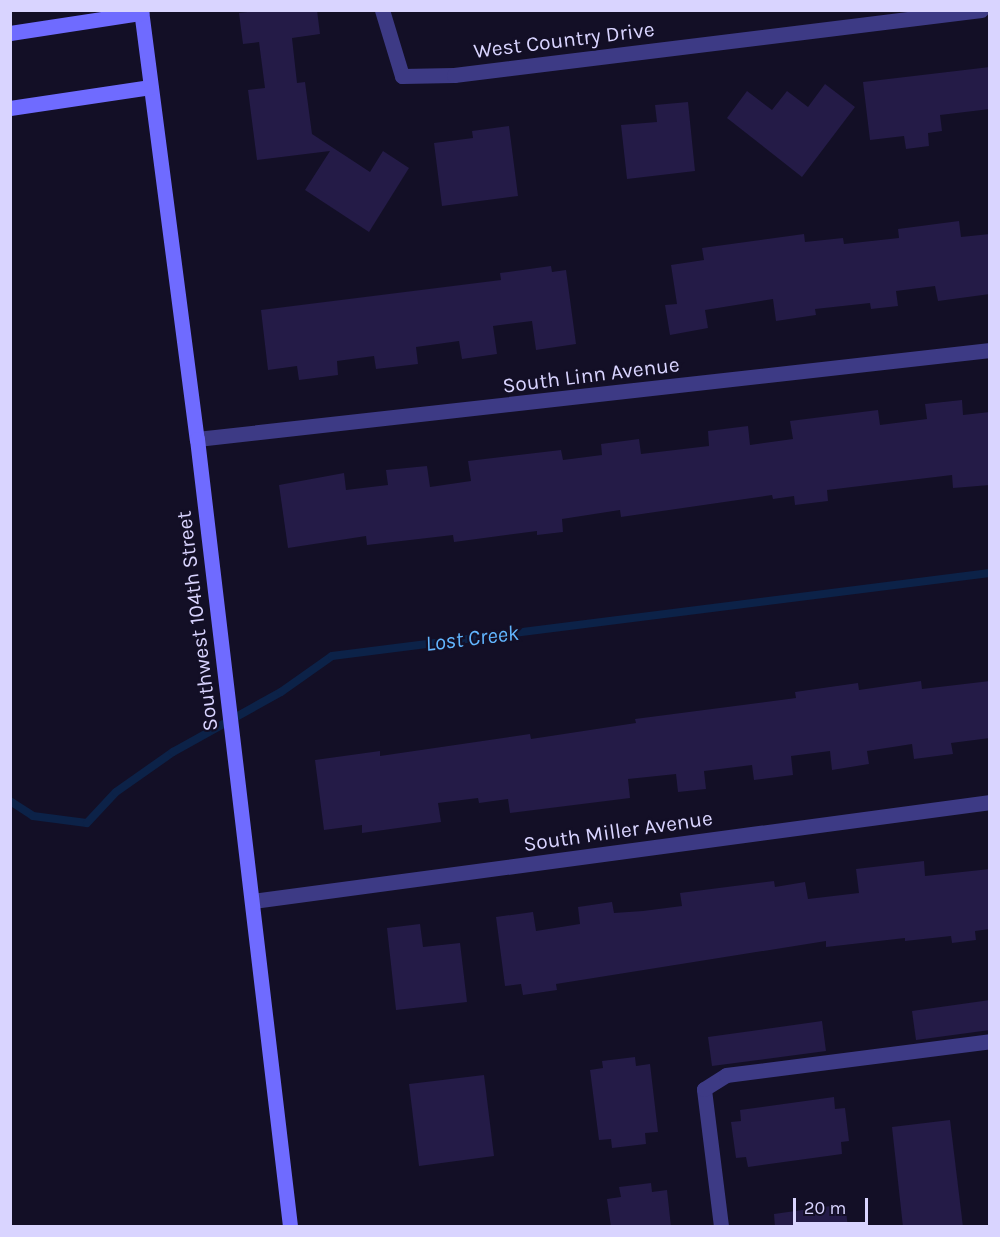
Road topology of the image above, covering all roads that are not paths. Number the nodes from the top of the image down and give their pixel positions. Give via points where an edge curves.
1 (382, 10) edge
2 (981, 10) edge
3 (141, 12) edge
4 (10, 33) edge
5 (150, 87) junction
6 (10, 108) edge
7 (990, 350) edge
8 (197, 439) junction
9 (990, 802) edge
10 (252, 901) junction
11 (990, 1041) edge
12 (290, 1227) edge
13 (721, 1227) edge

1 - 2 street, West Country Drive via 402,76 454,75
3 - 4 main road
3 - 5 main road, Southwest 104th Street
5 - 6 main road
5 - 8 main road, Southwest 104th Street
7 - 8 street, South Linn Avenue
8 - 10 main road, Southwest 104th Street
9 - 10 street, South Miller Avenue
10 - 12 main road, Southwest 104th Street
11 - 13 street via 726,1075 704,1089

